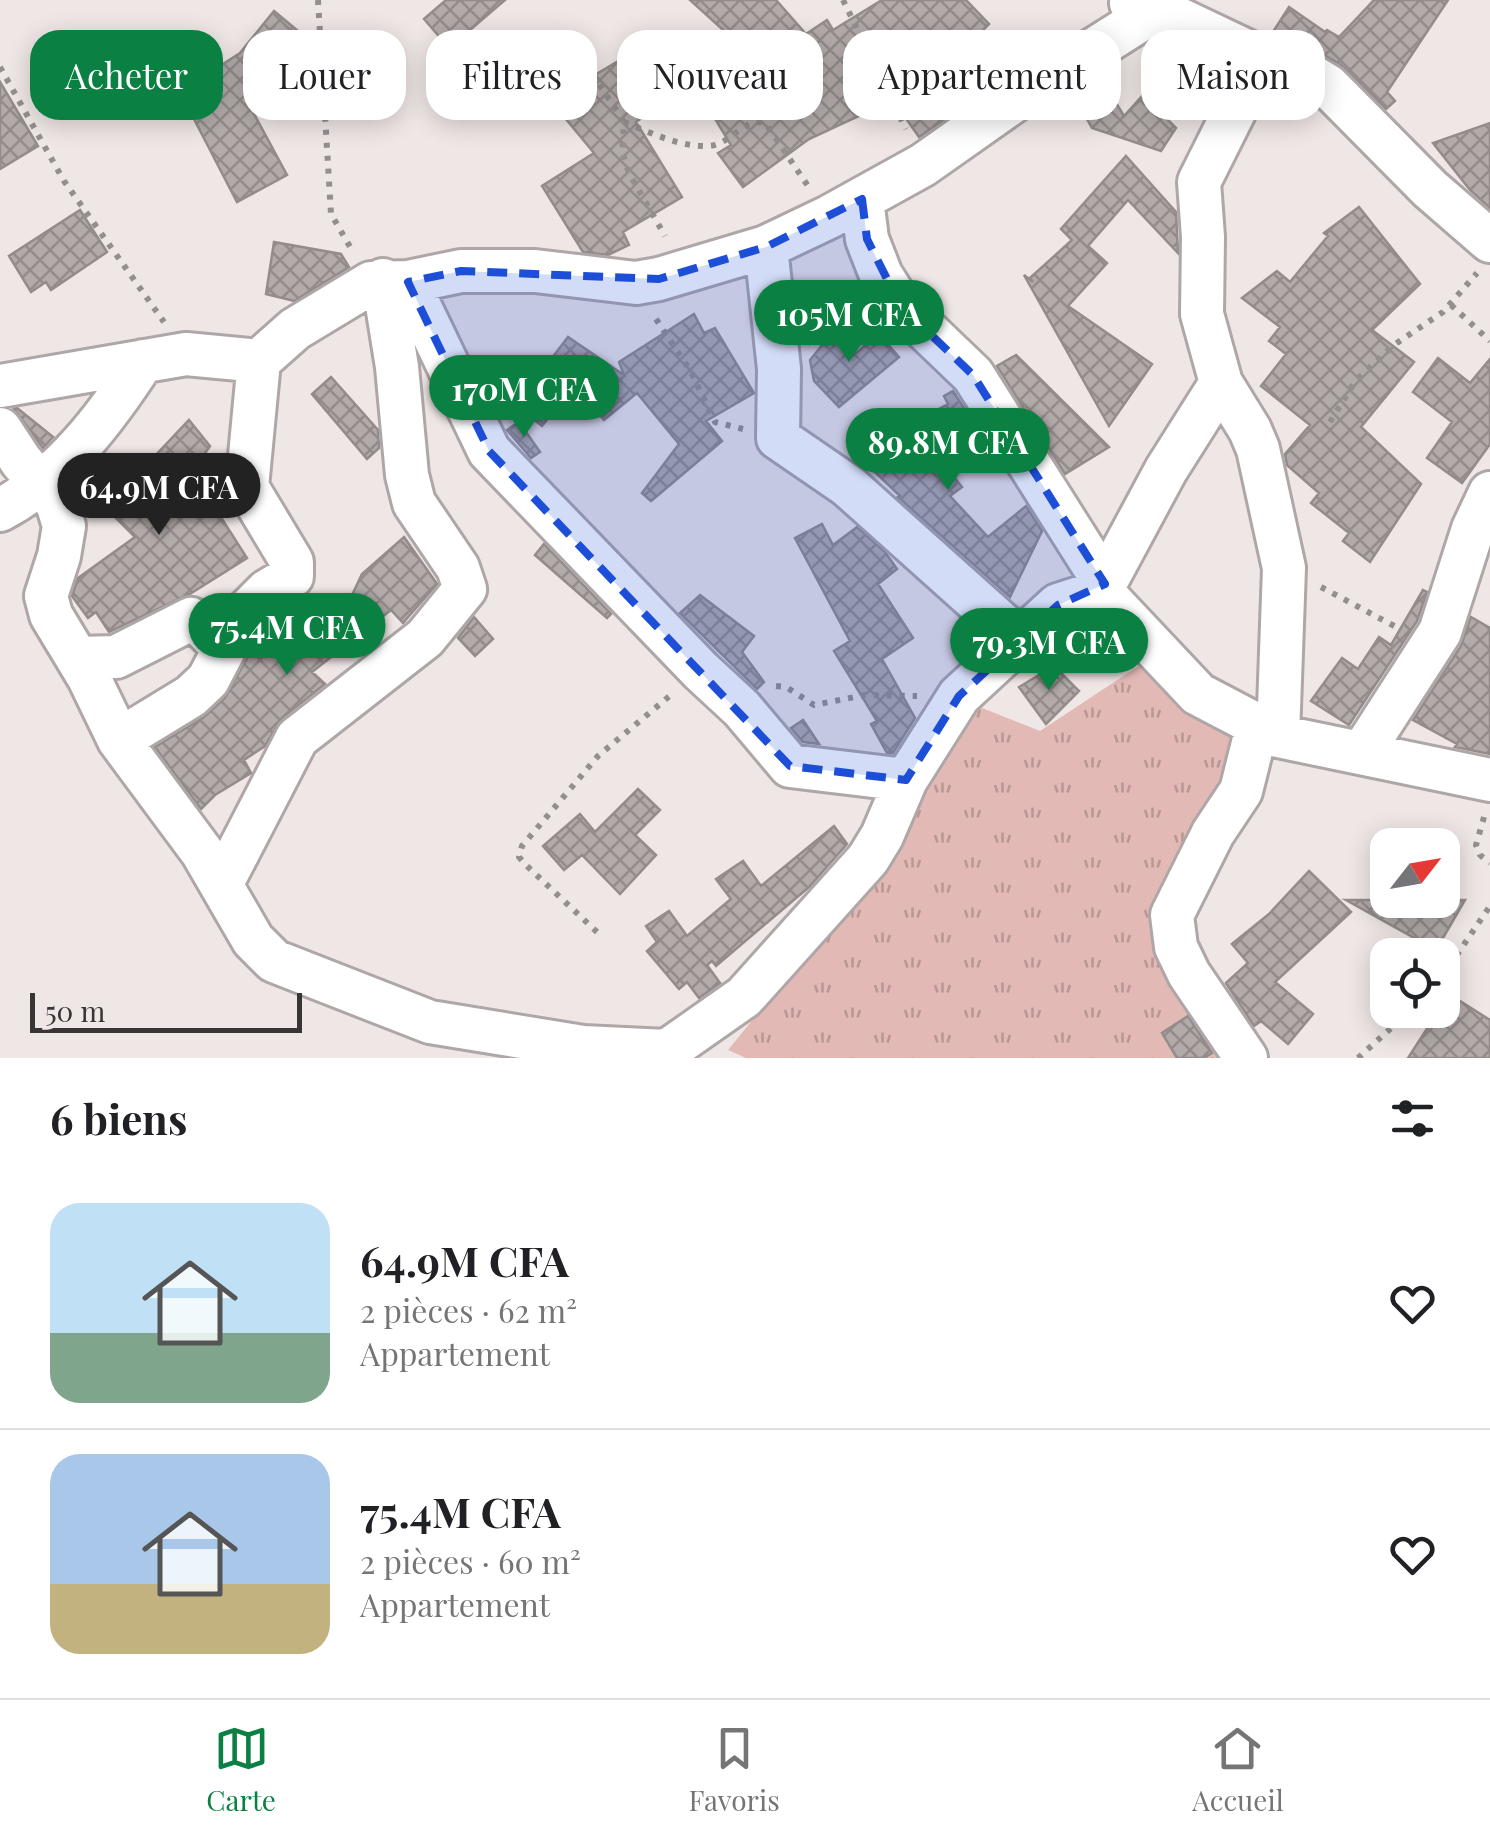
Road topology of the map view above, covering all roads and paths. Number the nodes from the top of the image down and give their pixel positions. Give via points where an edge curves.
1 (318, 0) edge
2 (843, 0) edge
3 (1136, 3) edge
4 (1197, 30) edge
5 (0, 67) edge
6 (597, 81) edge
7 (1325, 84) edge
8 (1230, 120) edge
9 (624, 122) junction
10 (923, 165) junction
11 (845, 208) junction
12 (766, 247) junction
13 (1485, 255) edge
14 (685, 269) junction
15 (387, 282) junction
16 (636, 283) junction
17 (1451, 305) junction
18 (1490, 341) edge
19 (186, 354) junction
20 (142, 361) junction
21 (259, 361) junction
22 (1221, 383) junction
23 (0, 386) edge
24 (1330, 422) dead end
25 (0, 430) edge
26 (778, 438) junction
27 (40, 484) junction
28 (1490, 493) edge
29 (0, 510) edge
30 (1284, 568) junction
31 (1103, 588) junction
32 (1020, 640) junction
33 (1432, 645) junction
34 (224, 649) junction
35 (78, 658) junction
36 (701, 671) junction
37 (959, 696) junction
38 (742, 709) junction
39 (1268, 732) junction
40 (120, 740) junction
41 (1362, 753) junction
42 (906, 780) junction
43 (1490, 780) edge
44 (1490, 802) edge
45 (1490, 863) edge
46 (221, 885) junction
47 (1490, 906) edge
48 (597, 932) dead end
49 (1460, 950) edge
50 (1391, 1028) edge
51 (681, 1054) edge
52 (1246, 1058) edge
53 (1358, 1058) edge

1 - 15 path via 331,214
2 - 10 path
3 - 4 street
3 - 10 street
5 - 19 path via 64,181
6 - 9 path
7 - 13 street
8 - 22 street via 1199,182 1202,314
9 - 11 path via 667,140 709,146 759,121
9 - 14 path via 628,173
10 - 11 street
11 - 12 street
11 - 31 street via 900,305 973,375
12 - 14 street
12 - 26 street via 779,369
13 - 17 path
14 - 16 street
15 - 16 street via 516,271
15 - 21 street via 295,329
15 - 36 street via 489,451
15 - 46 street via 410,489 465,589 425,638 297,738
16 - 26 path via 715,422
17 - 18 path
17 - 24 path via 1356,380
19 - 20 street
19 - 21 street
20 - 23 street
20 - 27 street via 96,428
21 - 34 street via 247,487 292,562 292,576 242,617
22 - 30 street via 1258,449
22 - 31 street
25 - 27 street
26 - 32 street via 848,486
27 - 29 street
27 - 35 street via 57,503 64,526 46,596
28 - 33 street
30 - 33 path
30 - 39 street
31 - 32 street via 1058,605
31 - 39 street via 1198,694
32 - 37 street
33 - 41 street
34 - 35 street via 191,619 116,657
34 - 40 street via 191,696
35 - 40 street
36 - 38 street
36 - 48 path via 598,756 522,846 519,857 526,866
37 - 38 path via 865,695 814,705 772,686
37 - 42 street
38 - 42 street via 790,766
39 - 41 street
39 - 52 street via 1172,915 1176,947 1189,974
40 - 46 street
41 - 43 street
42 - 51 street via 868,859 744,997
44 - 45 path via 1476,845
46 - 51 street via 253,940 274,961 430,1022 584,1048
47 - 49 path
50 - 53 path

